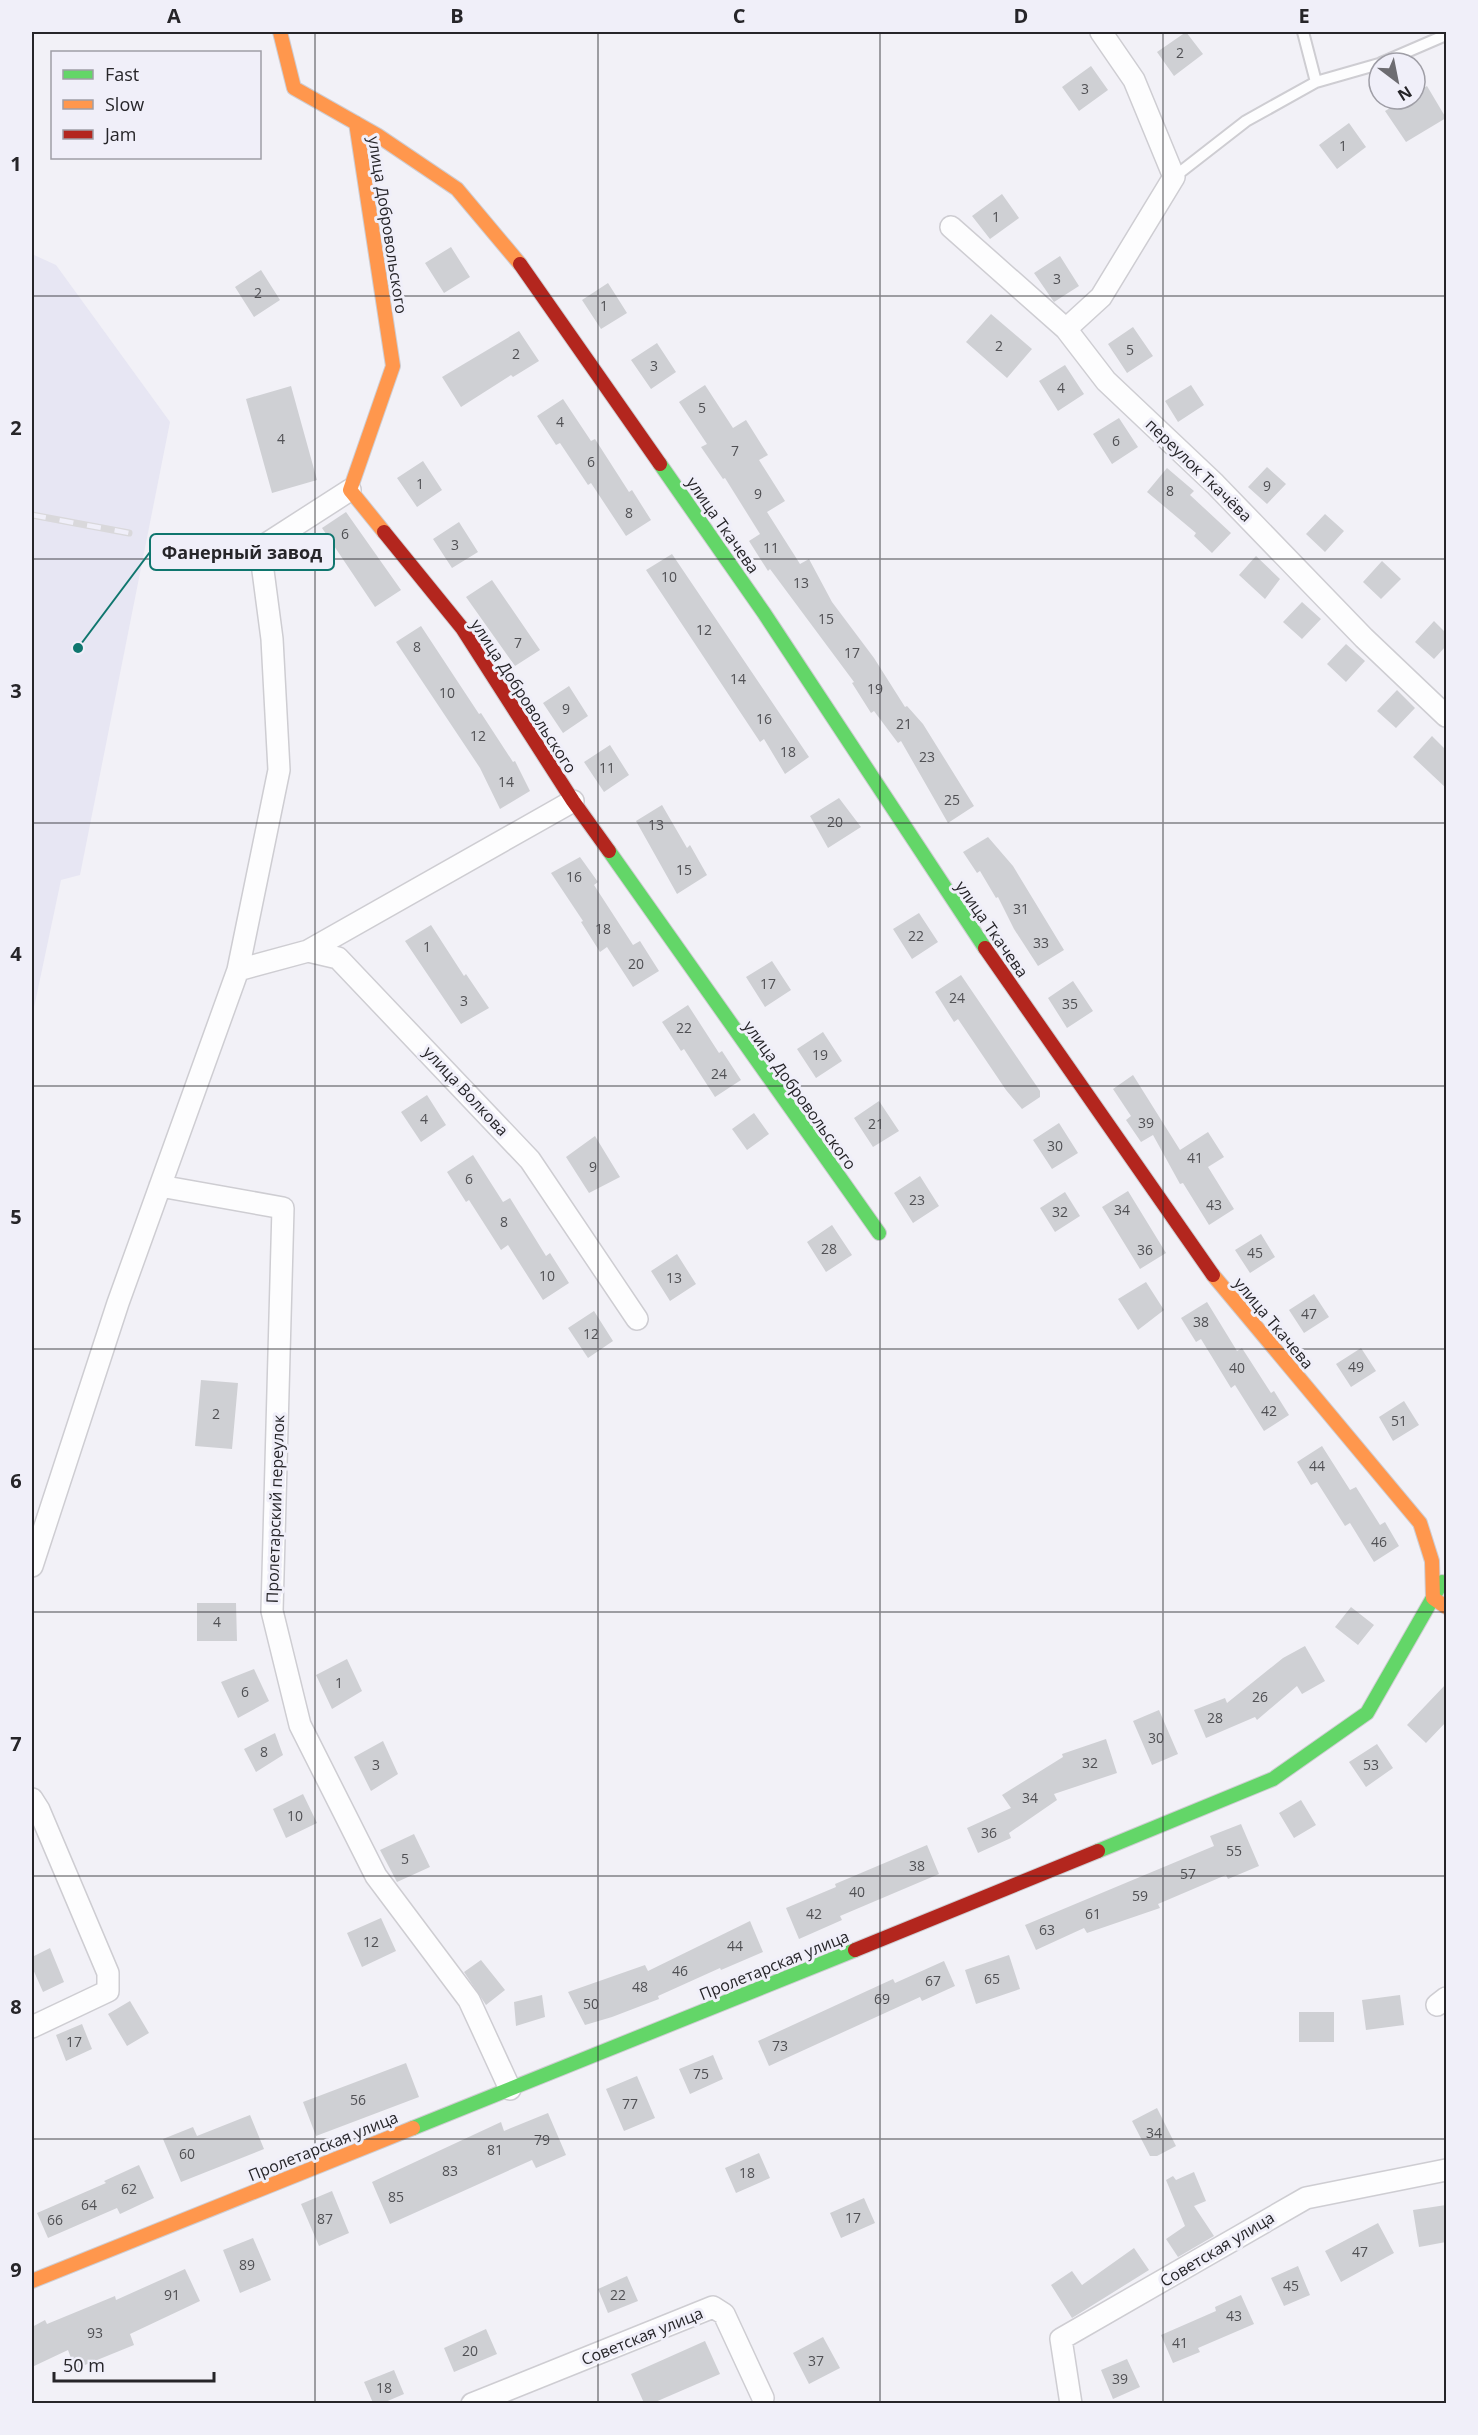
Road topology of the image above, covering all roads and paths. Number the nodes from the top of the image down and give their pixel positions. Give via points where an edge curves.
1 (280, 32) edge
2 (1101, 32) edge
3 (1302, 32) edge
4 (1446, 35) edge
5 (1408, 51) edge
6 (1367, 67) edge
7 (1316, 82) junction
8 (356, 123) junction
9 (1174, 177) junction
10 (951, 227) dead end
11 (1066, 329) junction
12 (350, 490) junction
13 (1446, 716) edge
14 (573, 801) junction
15 (308, 951) junction
16 (238, 970) junction
17 (160, 1186) junction
18 (879, 1233) dead end
19 (638, 1319) dead end
20 (32, 1566) edge
21 (1446, 1575) edge
22 (1433, 1598) junction
23 (1446, 1607) edge
24 (32, 1799) edge
25 (32, 2027) edge
26 (510, 2089) junction
27 (1446, 2170) edge
28 (32, 2281) edge
29 (763, 2398) dead end
30 (472, 2403) edge
31 (1071, 2403) edge

1 - 8 street, улица Ткачева via 294,88
2 - 9 street via 1134,80
3 - 7 lane
4 - 5 lane
6 - 7 lane
7 - 9 lane via 1246,121
8 - 12 street, улица Добровольского via 393,366
8 - 22 street, улица Ткачева via 457,189 514,255 757,604 954,904 1210,1271 1420,1523 1432,1562
9 - 11 street via 1101,297
10 - 11 street, переулок Ткачёва
11 - 13 street, переулок Ткачёва via 1106,381 1215,484 1364,638
12 - 14 street, улица Добровольского via 462,628
12 - 16 street via 260,548 272,639 279,770
14 - 15 street
14 - 18 street, улица Добровольского
15 - 16 street, улица Волкова
15 - 19 street, улица Волкова via 338,958 530,1160
16 - 17 street
17 - 20 street
17 - 26 street, Пролетарский переулок via 283,1208 272,1611 300,1725 376,1876 469,2000
21 - 22 street, Пролетарская улица
22 - 23 street
22 - 26 street, Пролетарская улица via 1367,1713 1273,1779
24 - 25 street via 108,1973 108,1991
26 - 28 street, Пролетарская улица
27 - 31 street, Советская улица via 1306,2198 1061,2339
29 - 30 street, Советская улица via 724,2314 713,2307

